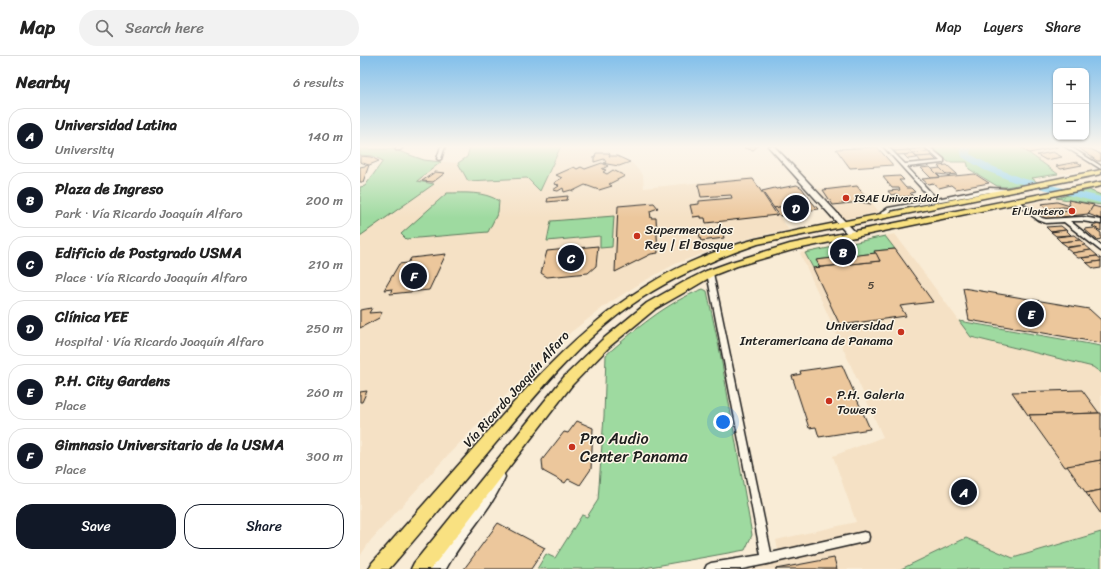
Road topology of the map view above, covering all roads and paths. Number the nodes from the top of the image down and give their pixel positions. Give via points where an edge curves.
1 (793, 170) edge
2 (907, 170) edge
3 (1101, 172) edge
4 (1095, 185) edge
5 (1008, 192) junction
6 (935, 200) junction
7 (1017, 202) junction
8 (885, 216) junction
9 (1065, 220) junction
10 (1101, 222) edge
11 (843, 224) junction
12 (853, 235) junction
13 (1101, 249) edge
14 (710, 273) junction
15 (504, 463) junction
16 (864, 537) dead end
17 (767, 559) junction
18 (378, 569) edge
19 (420, 569) edge
20 (438, 569) edge
21 (711, 569) edge

1 - 11 street
2 - 6 street
3 - 5 main road, Vía Ricardo Joaquín Alfaro
4 - 7 main road
5 - 6 street via 990,190
5 - 8 main road, Vía Ricardo Joaquín Alfaro
6 - 8 street via 890,209 884,213
7 - 9 street via 1040,219
7 - 12 main road
8 - 11 main road, Vía Ricardo Joaquín Alfaro
9 - 10 street
9 - 13 street
11 - 12 street
11 - 18 main road, Vía Ricardo Joaquín Alfaro via 756,242 726,252 702,261 636,297 588,334 550,371
12 - 14 main road via 790,247
14 - 15 main road via 651,306 606,343 568,381
14 - 17 street
15 - 19 main road
15 - 20 street via 492,491 452,545
16 - 17 street
17 - 21 street

